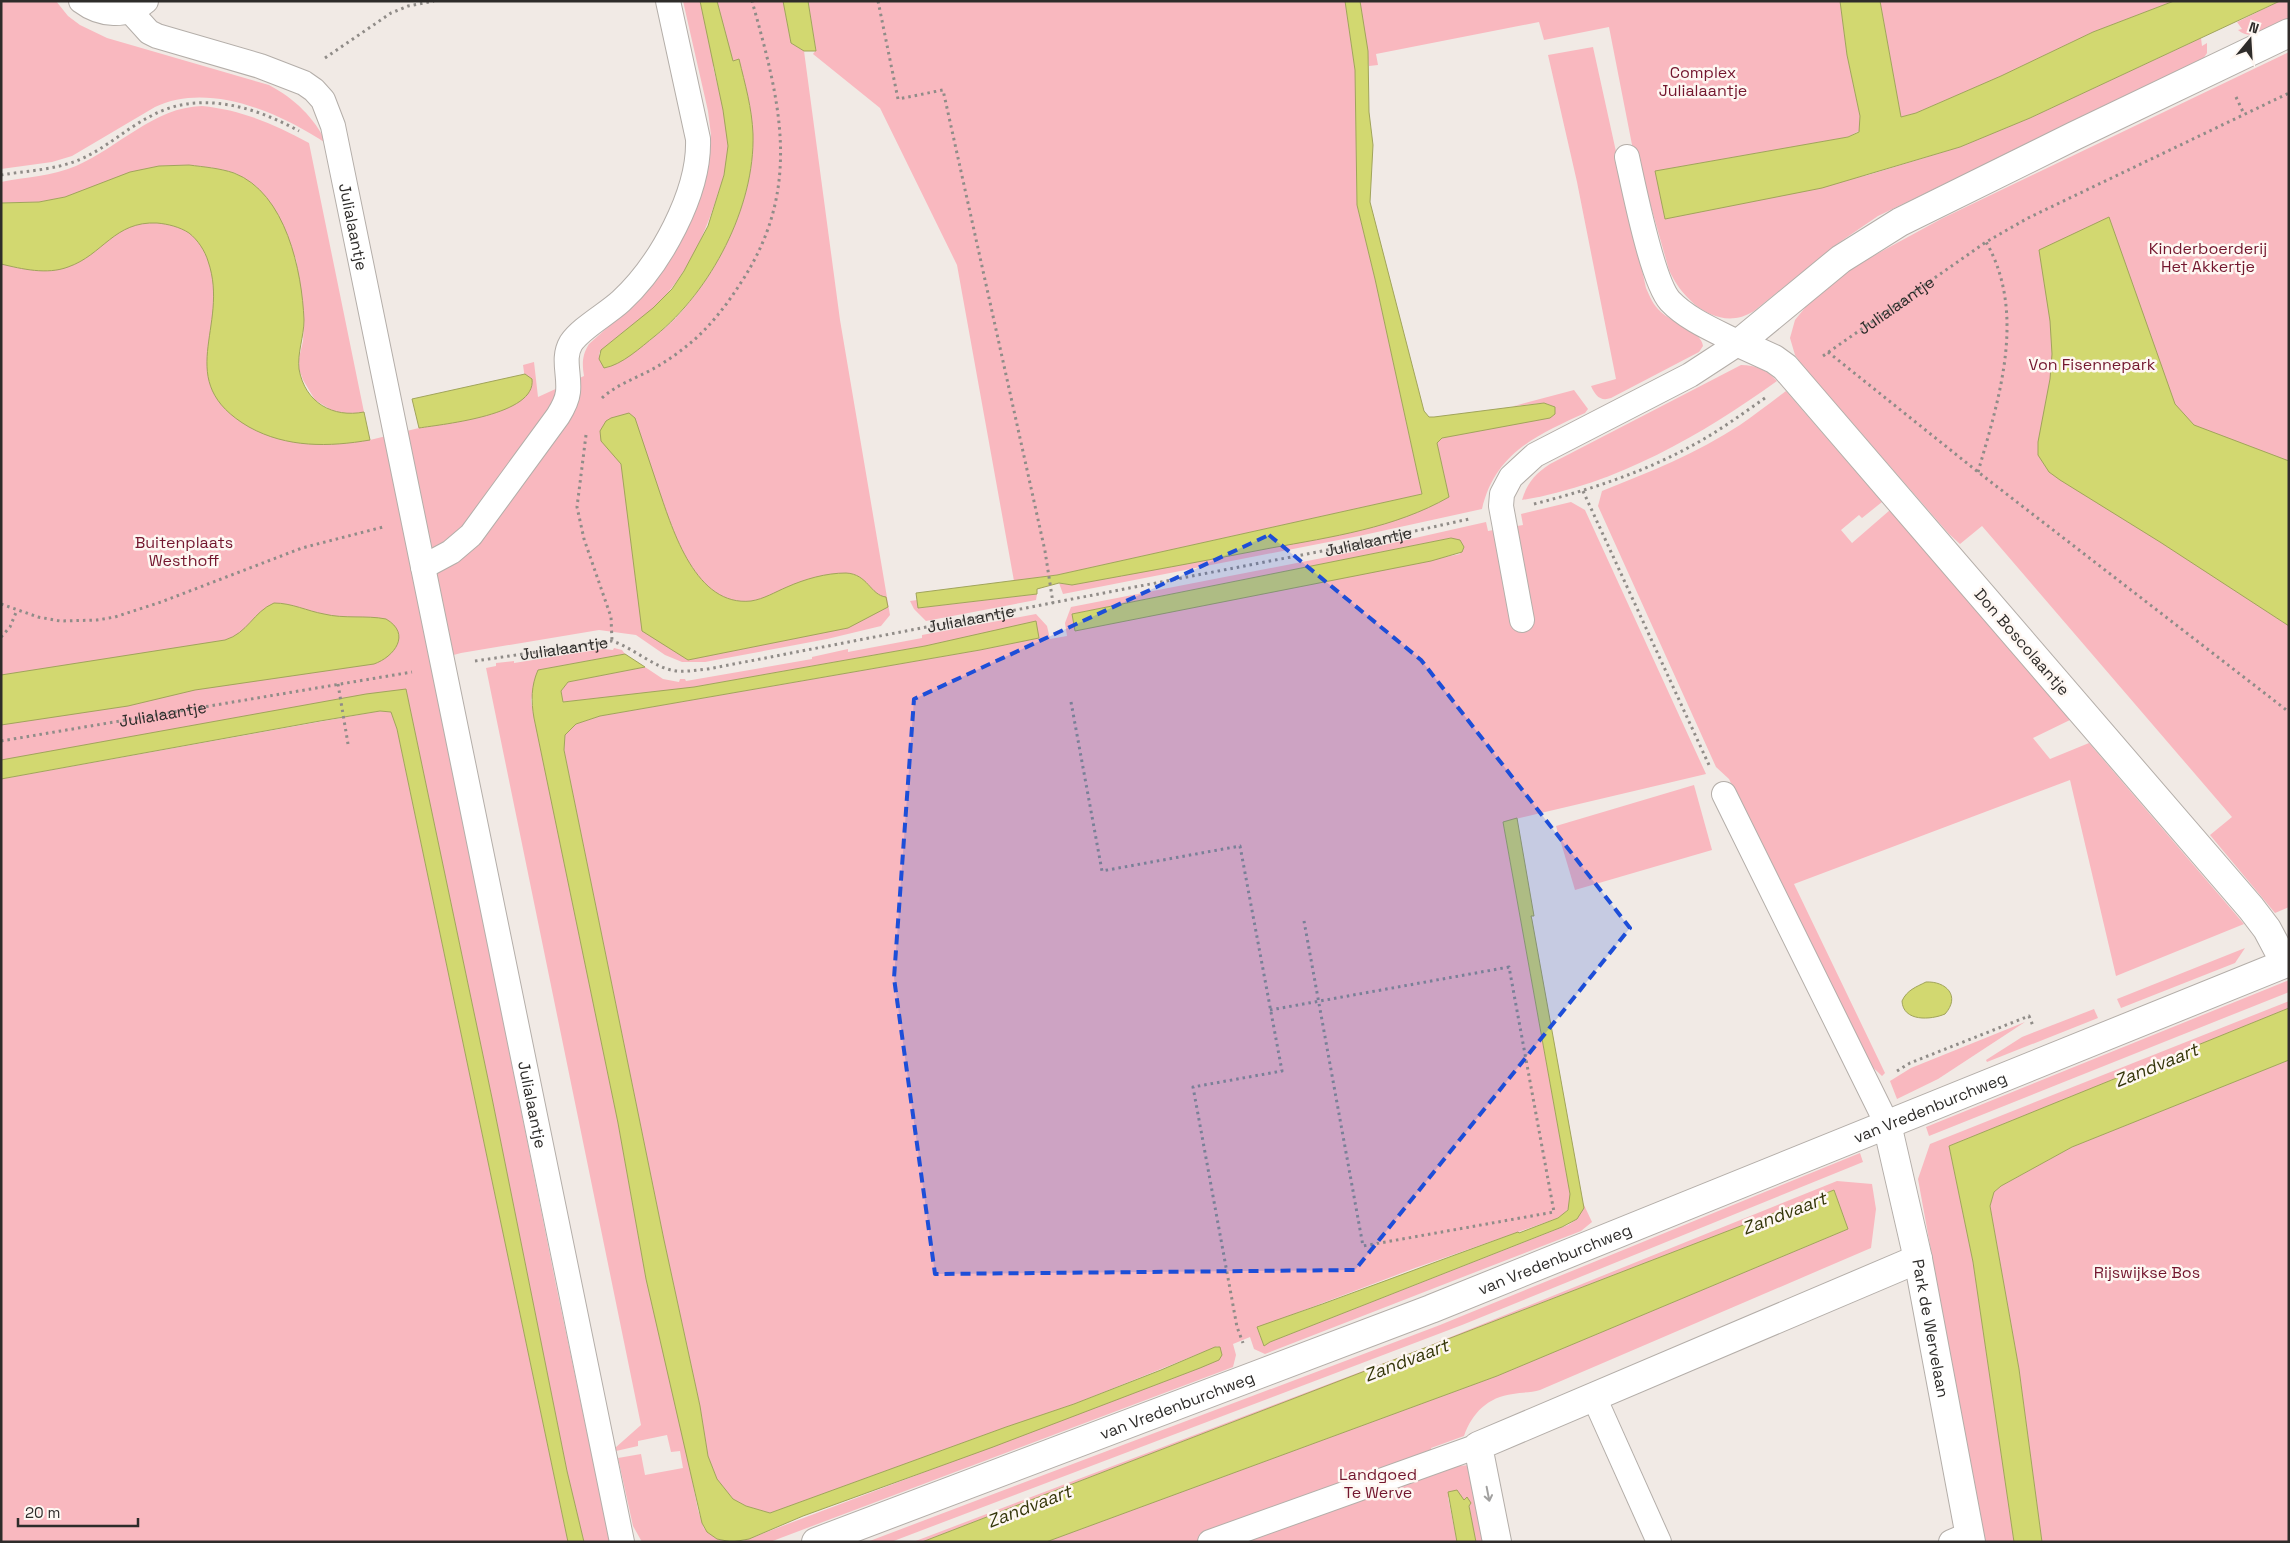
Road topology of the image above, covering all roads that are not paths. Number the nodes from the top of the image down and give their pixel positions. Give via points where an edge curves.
1 (81, 1) edge
2 (668, 1) edge
3 (138, 6) edge
4 (2289, 33) edge
5 (1627, 157) dead end
6 (1738, 344) junction
7 (423, 567) junction
8 (1522, 620) dead end
9 (1724, 794) road end
10 (2287, 962) edge
11 (1887, 1124) junction
12 (1918, 1259) junction
13 (1594, 1397) junction
14 (1478, 1446) junction
15 (1964, 1539) edge
16 (622, 1542) edge
17 (816, 1542) edge
18 (1210, 1542) edge
19 (1497, 1542) edge
20 (1659, 1542) edge

1 - 3 lane, Julialaantje via 113,14
2 - 7 lane via 698,139 696,170 686,203 639,282 572,342 566,352 568,391 558,416 471,534 451,552
3 - 7 lane, Julialaantje via 149,32 304,83 314,90 329,113
4 - 6 street via 1900,222 1841,259
5 - 6 lane via 1657,275 1666,296 1687,314
6 - 8 lane via 1690,375 1529,459 1516,470 1501,500
6 - 10 street, Don Boscolaantje via 1785,367 2251,908
7 - 16 lane, Julialaantje
9 - 11 lane
10 - 11 street, van Vredenburchweg
11 - 12 street, Park de Wervelaan
11 - 17 street, van Vredenburchweg via 1588,1247 1255,1377
12 - 13 street
12 - 15 street, Park de Wervelaan
13 - 14 street
13 - 20 lane
14 - 18 lane
14 -> 19 street

